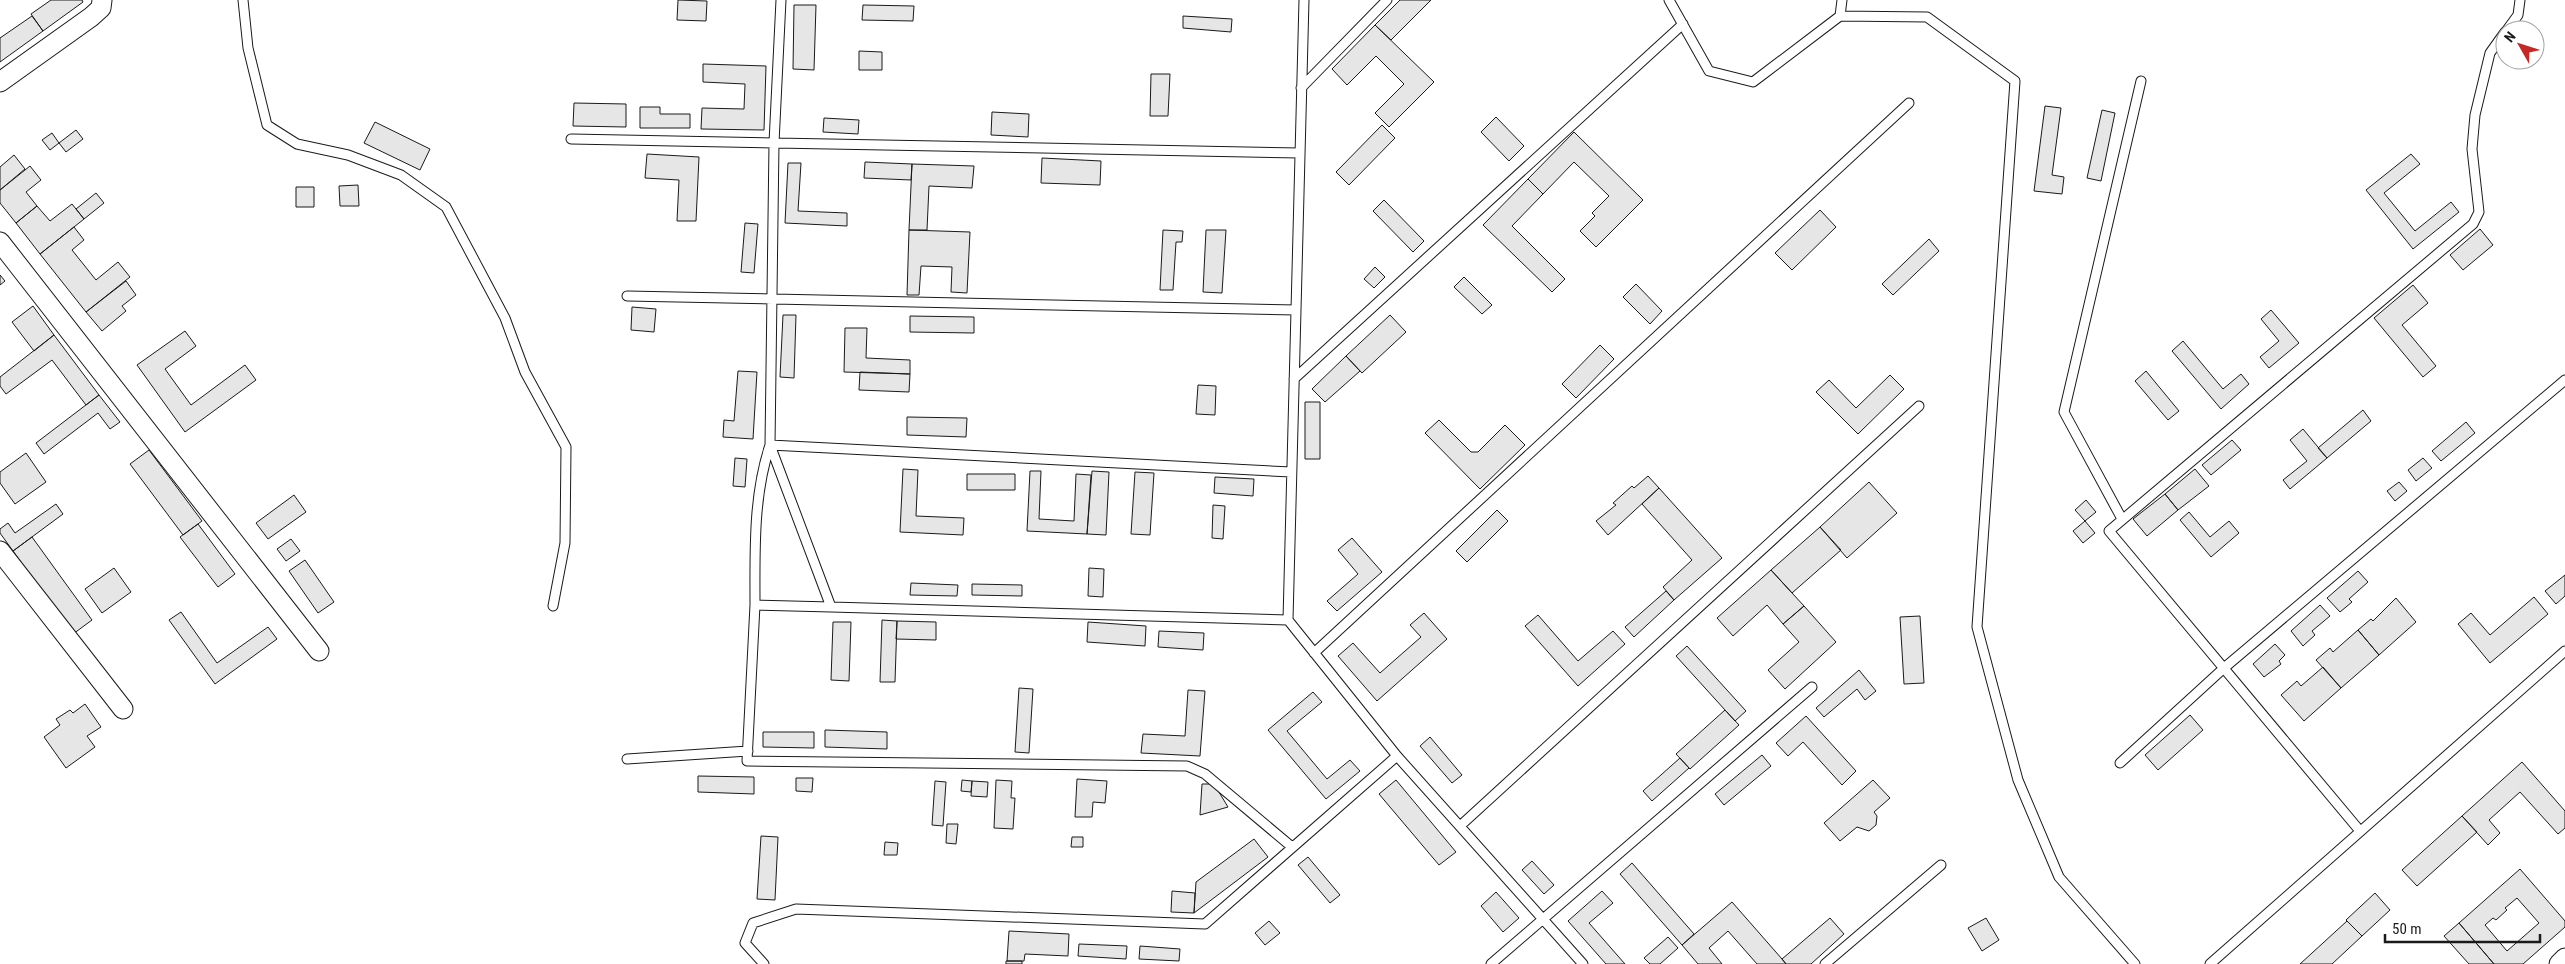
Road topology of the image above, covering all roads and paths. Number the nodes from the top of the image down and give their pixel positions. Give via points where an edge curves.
1 (102, 0) edge
2 (243, 0) edge
3 (781, 0) edge
4 (1304, 0) edge
5 (1387, 0) edge
6 (1670, 0) edge
7 (1842, 0) edge
8 (2520, 0) edge
9 (1840, 16) junction
10 (2514, 20) edge
11 (1683, 24) junction
12 (2495, 46) edge
13 (2141, 81) dead end
14 (0, 82) edge
15 (1302, 88) junction
16 (1909, 103) dead end
17 (571, 139) dead end
18 (774, 143) junction
19 (1300, 153) junction
20 (0, 242) edge
21 (627, 296) dead end
22 (772, 299) junction
23 (1296, 310) junction
24 (1294, 379) junction
25 (2565, 380) edge
26 (1919, 406) dead end
27 (770, 445) junction
28 (1291, 472) junction
29 (2122, 519) junction
30 (0, 551) edge
31 (754, 605) junction
32 (553, 606) dead end
33 (831, 607) junction
34 (1288, 620) junction
35 (318, 651) dead end
36 (2565, 651) edge
37 (1314, 653) junction
38 (2224, 668) junction
39 (1812, 687) dead end
40 (123, 709) dead end
41 (748, 751) junction
42 (1397, 756) junction
43 (626, 759) dead end
44 (2120, 763) dead end
45 (1460, 826) junction
46 (2360, 831) junction
47 (1292, 848) junction
48 (1941, 865) dead end
49 (1543, 919) junction
50 (2565, 958) edge
51 (764, 964) edge
52 (1490, 964) edge
53 (1583, 964) edge
54 (1825, 964) edge
55 (2135, 964) edge
56 (2210, 964) edge
57 (2558, 964) edge

1 - 14 street via 101,8 91,17
2 - 32 lane via 248,48 267,125 296,144 348,155 400,175 446,207 505,318 525,372 566,447 565,543
3 - 18 lane
4 - 15 lane
5 - 15 lane
6 - 11 lane
7 - 9 lane
8 - 10 lane
9 - 11 lane via 1753,82 1709,71
9 - 55 lane via 1927,17 2015,81 1977,626 2018,780 2058,878
11 - 24 lane
12 - 29 lane via 2490,53 2475,115 2472,149 2479,212 2473,224
13 - 29 lane via 2064,412
15 - 19 lane
16 - 37 lane
17 - 18 lane
18 - 19 lane
18 - 22 lane
19 - 23 lane
20 - 35 street
21 - 22 lane
22 - 23 lane
22 - 27 lane
23 - 24 lane
24 - 28 lane
25 - 38 lane
26 - 45 lane
27 - 28 lane
27 - 31 lane via 762,467 755,541
27 - 33 lane
28 - 34 lane
29 - 38 lane via 2109,531
30 - 40 street
31 - 33 lane
31 - 41 lane
33 - 34 lane
34 - 37 lane
36 - 46 lane
37 - 42 lane
38 - 44 lane
38 - 46 lane
39 - 49 lane
41 - 43 lane
41 - 47 lane via 747,761 1187,766 1205,774
42 - 45 lane
42 - 47 lane
45 - 49 lane
46 - 56 lane
47 - 51 lane via 1206,924 796,909 753,923 745,943
48 - 54 lane
49 - 52 lane
49 - 53 lane
50 - 57 street

